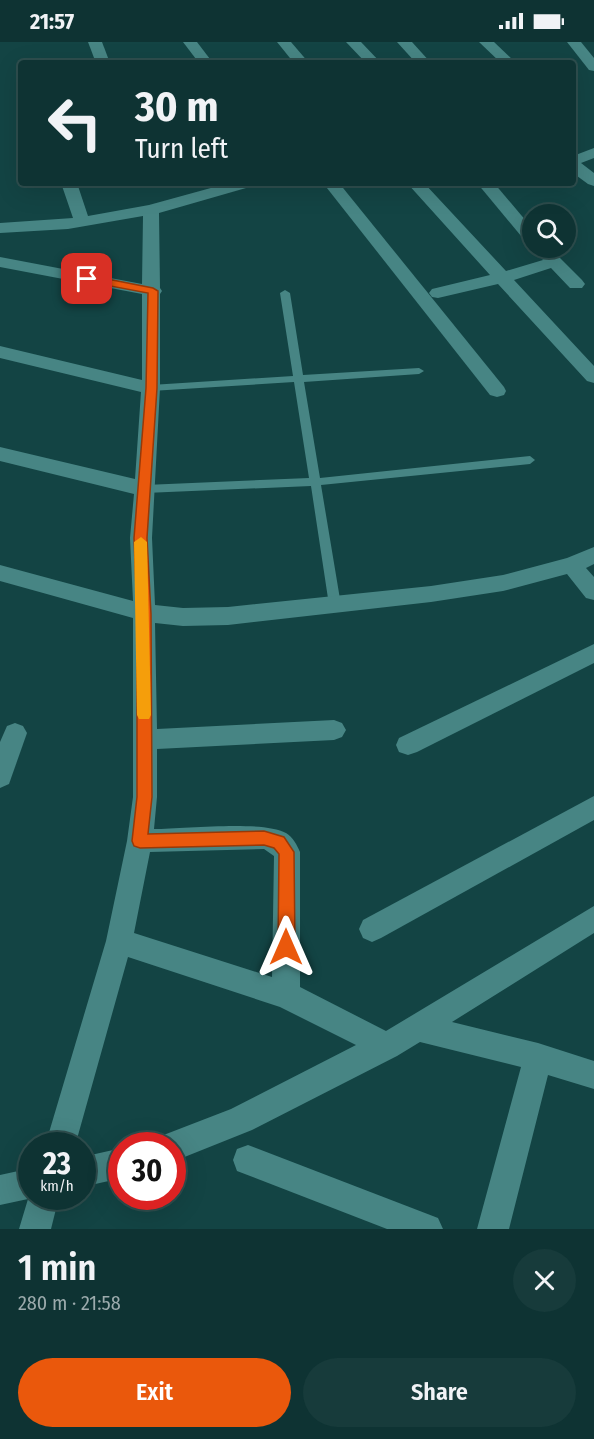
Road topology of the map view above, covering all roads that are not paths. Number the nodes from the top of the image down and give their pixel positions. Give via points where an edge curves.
1 (95, 42) edge
2 (190, 42) edge
3 (284, 42) edge
4 (354, 42) edge
5 (404, 42) edge
6 (486, 42) edge
7 (574, 42) edge
8 (102, 60) edge
9 (204, 60) edge
10 (299, 60) edge
11 (371, 60) edge
12 (421, 60) edge
13 (506, 60) edge
14 (593, 64) edge
15 (576, 69) edge
16 (594, 153) edge
17 (576, 162) edge
18 (576, 166) edge
19 (594, 182) edge
20 (70, 186) edge
21 (189, 186) edge
22 (236, 186) edge
23 (333, 186) edge
24 (419, 186) edge
25 (488, 187) edge
26 (198, 197) junction
27 (151, 210) junction
28 (82, 222) junction
29 (522, 226) edge
30 (0, 228) edge
31 (551, 258) edge
32 (0, 262) edge
33 (555, 262) junction
34 (504, 277) junction
35 (576, 284) dead end
36 (153, 291) junction
37 (438, 293) dead end
38 (285, 294) dead end
39 (0, 352) edge
40 (419, 370) dead end
41 (594, 377) edge
42 (298, 379) junction
43 (152, 388) junction
44 (496, 392) dead end
45 (0, 454) edge
46 (530, 460) dead end
47 (315, 482) junction
48 (145, 489) junction
49 (594, 555) edge
50 (572, 565) junction
51 (0, 573) edge
52 (594, 592) edge
53 (335, 605) junction
54 (144, 614) junction
55 (594, 653) edge
56 (334, 730) dead end
57 (15, 733) dead end
58 (144, 740) junction
59 (408, 745) dead end
60 (0, 777) edge
61 (594, 807) edge
62 (140, 841) junction
63 (594, 918) edge
64 (372, 929) dead end
65 (119, 941) junction
66 (286, 995) junction
67 (417, 1027) junction
68 (387, 1046) junction
69 (538, 1058) junction
70 (594, 1075) edge
71 (64, 1132) edge
72 (186, 1143) edge
73 (248, 1160) dead end
74 (18, 1186) edge
75 (0, 1190) edge
76 (40, 1210) edge
77 (35, 1229) edge
78 (427, 1229) edge
79 (493, 1229) edge

1 - 8 street
2 - 9 street
3 - 10 street
4 - 11 street
5 - 12 street
6 - 13 street
7 - 14 street
14 - 15 street
16 - 17 street
18 - 19 street
20 - 28 street
21 - 26 street
22 - 26 street
23 - 44 street
24 - 34 street
25 - 29 street
26 - 27 street
27 - 28 street
27 - 36 street
28 - 30 street
31 - 33 street
32 - 36 street
33 - 34 street
33 - 35 street
34 - 37 street
34 - 41 street
36 - 43 street
38 - 42 lane
39 - 43 street
40 - 42 lane
42 - 43 lane
42 - 47 lane
43 - 48 street
45 - 48 street
46 - 47 lane
47 - 48 lane
47 - 53 lane
48 - 54 street via 141,538
49 - 50 street
50 - 52 street
50 - 53 street via 503,583
51 - 54 street
53 - 54 street via 228,616
54 - 58 street
55 - 59 street
56 - 58 street
57 - 60 street
58 - 62 street via 145,797
61 - 64 street
62 - 65 street
62 - 66 street via 264,838 279,842 286,852
63 - 67 street
65 - 66 street
65 - 71 street
66 - 68 street
67 - 68 street
67 - 69 street
68 - 72 street
69 - 70 street
69 - 79 street
73 - 78 street
74 - 75 street
76 - 77 street

